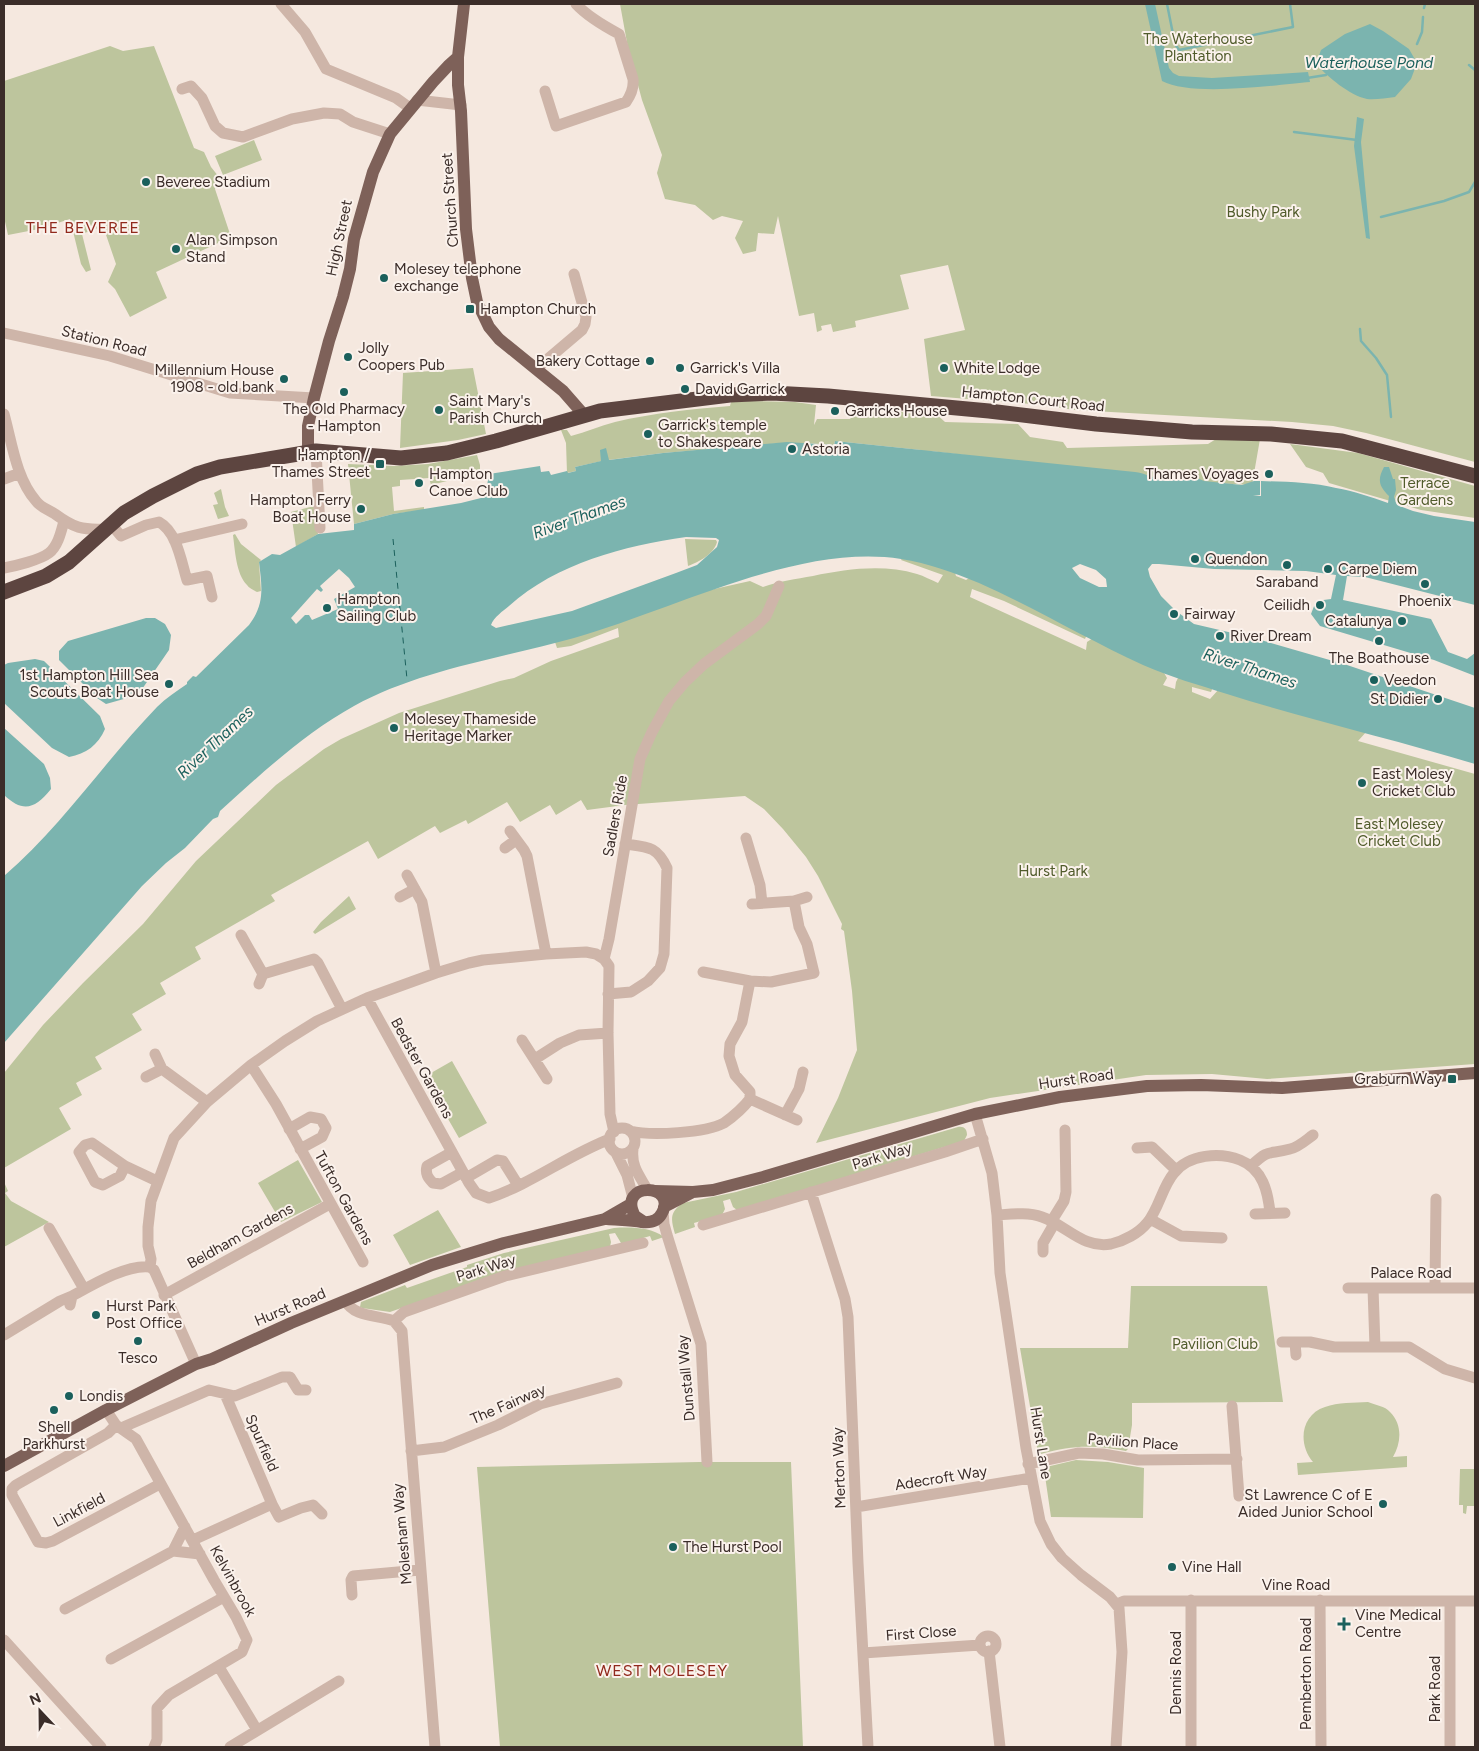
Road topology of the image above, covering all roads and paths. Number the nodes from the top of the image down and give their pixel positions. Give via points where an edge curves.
1 (281, 4) edge
2 (464, 4) edge
3 (576, 4) edge
4 (458, 57) junction
5 (189, 84) dead end
6 (546, 91) dead end
7 (413, 104) junction
8 (461, 105) junction
9 (390, 134) junction
10 (574, 274) dead end
11 (4, 333) edge
12 (536, 369) junction
13 (314, 398) junction
14 (4, 414) edge
15 (584, 415) junction
16 (312, 452) junction
17 (20, 473) junction
18 (1475, 476) edge
19 (4, 479) edge
20 (64, 521) junction
21 (242, 524) dead end
22 (108, 526) junction
23 (320, 528) dead end
24 (174, 540) junction
25 (4, 568) edge
26 (779, 586) dead end
27 (4, 592) edge
28 (212, 597) dead end
29 (746, 838) dead end
30 (625, 844) junction
31 (505, 848) dead end
32 (407, 875) dead end
33 (414, 889) junction
34 (400, 897) dead end
35 (807, 897) dead end
36 (794, 901) junction
37 (241, 935) dead end
38 (319, 947) dead end
39 (546, 954) junction
40 (314, 959) junction
41 (604, 959) junction
42 (703, 972) dead end
43 (436, 973) junction
44 (750, 981) junction
45 (608, 994) junction
46 (367, 998) junction
47 (342, 1009) junction
48 (608, 1033) junction
49 (522, 1040) dead end
50 (155, 1054) dead end
51 (535, 1059) junction
52 (251, 1065) junction
53 (162, 1069) junction
54 (803, 1072) dead end
55 (1475, 1073) edge
56 (146, 1077) dead end
57 (546, 1079) dead end
58 (750, 1099) junction
59 (207, 1102) junction
60 (975, 1114) junction
61 (785, 1115) junction
62 (797, 1120) dead end
63 (289, 1129) junction
64 (1065, 1130) dead end
65 (661, 1133) junction
66 (1314, 1134) dead end
67 (618, 1139) junction
68 (983, 1139) junction
69 (634, 1147) junction
70 (1137, 1148) dead end
71 (300, 1149) junction
72 (452, 1152) junction
73 (125, 1166) dead end
74 (1251, 1166) junction
75 (1176, 1170) junction
76 (464, 1174) junction
77 (157, 1181) junction
78 (518, 1185) junction
79 (651, 1190) junction
80 (693, 1192) junction
81 (811, 1192) junction
82 (1436, 1199) dead end
83 (632, 1201) junction
84 (330, 1204) junction
85 (664, 1209) junction
86 (1270, 1213) junction
87 (1285, 1213) dead end
88 (1255, 1214) dead end
89 (997, 1215) junction
90 (1150, 1218) junction
91 (605, 1219) junction
92 (648, 1222) junction
93 (1053, 1223) junction
94 (703, 1225) dead end
95 (49, 1228) dead end
96 (667, 1236) junction
97 (1222, 1238) dead end
98 (643, 1243) dead end
99 (1043, 1252) dead end
100 (363, 1262) dead end
101 (150, 1267) junction
102 (1348, 1288) dead end
103 (1373, 1288) junction
104 (1436, 1288) junction
105 (1475, 1288) edge
106 (84, 1289) junction
107 (164, 1296) junction
108 (346, 1301) junction
109 (394, 1320) junction
110 (4, 1335) edge
111 (1282, 1342) dead end
112 (1295, 1342) junction
113 (1375, 1347) junction
114 (1296, 1355) dead end
115 (196, 1364) junction
116 (1475, 1378) edge
117 (617, 1383) dead end
118 (306, 1390) dead end
119 (224, 1394) junction
120 (1232, 1406) dead end
121 (106, 1410) junction
122 (119, 1426) junction
123 (411, 1451) junction
124 (1237, 1459) junction
125 (707, 1462) dead end
126 (1028, 1464) junction
127 (4, 1466) edge
128 (1031, 1478) junction
129 (160, 1484) junction
130 (1239, 1496) dead end
131 (272, 1504) junction
132 (856, 1507) junction
133 (322, 1514) dead end
134 (186, 1527) junction
135 (193, 1540) junction
136 (173, 1550) junction
137 (200, 1554) junction
138 (420, 1570) junction
139 (352, 1595) dead end
140 (224, 1597) junction
141 (1191, 1600) junction
142 (1320, 1600) junction
143 (1450, 1601) junction
144 (1475, 1601) edge
145 (1117, 1604) junction
146 (65, 1609) dead end
147 (4, 1640) edge
148 (863, 1652) junction
149 (111, 1659) dead end
150 (219, 1667) junction
151 (339, 1681) dead end
152 (257, 1730) junction
153 (101, 1747) edge
154 (154, 1747) edge
155 (230, 1747) edge
156 (435, 1747) edge
157 (868, 1747) edge
158 (1000, 1747) edge
159 (1116, 1747) edge
160 (1191, 1747) edge
161 (1321, 1747) edge
162 (1450, 1747) edge

1 - 7 street via 304,32 326,69
2 - 4 main road, Church Street
3 - 6 street via 619,34 633,79 631,95 626,102 556,126
4 - 7 main road, High Street
4 - 8 main road, Church Street
5 - 9 street via 202,98 214,126 224,133 242,137 292,119 324,113 340,114 353,122
7 - 8 street
7 - 9 main road, High Street
8 - 12 main road, Church Street via 466,229 477,302 499,339
9 - 13 main road, High Street via 362,207 345,288
10 - 12 street via 585,324
11 - 13 street, Station Road via 110,356 230,393
12 - 15 main road, Church Street via 563,391
13 - 16 main road, High Street via 308,426
14 - 17 street
15 - 16 highway, Hampton Court Road via 459,451 432,455 401,458
15 - 18 highway, Hampton Court Road via 738,394 828,396 1105,425 1342,441
16 - 22 highway, Hampton Court Road via 220,467 200,474 153,496
16 - 23 street
17 - 19 street
17 - 20 street via 37,503
20 - 22 street via 84,530
20 - 25 street via 58,540 48,553
21 - 24 street
22 - 24 street via 121,536 159,522 166,526
22 - 27 highway, Hampton Court Road via 69,562 46,576
24 - 28 street via 186,580 207,576
26 - 30 street, Sadlers Ride via 766,616 704,664 669,702 640,759
29 - 36 street via 760,885 757,903
30 - 41 street, Sadlers Ride
30 - 45 street via 653,849 662,856 667,868 664,954 660,968 636,989
31 - 39 street via 513,836 527,856
32 - 33 street
33 - 34 street
33 - 43 street via 422,902
35 - 36 street
36 - 44 street via 799,926 819,973 771,982
37 - 40 street via 261,979
38 - 40 street
39 - 41 street via 586,952
39 - 43 street via 483,960
40 - 47 street
41 - 45 street, Sadlers Ride via 609,966
42 - 44 street
43 - 46 street
44 - 58 street via 742,1022 730,1044 729,1056 735,1075 750,1092
45 - 48 street, Sadlers Ride
46 - 47 street
46 - 72 street, Bedster Gardens
47 - 52 street via 293,1036
48 - 51 street via 579,1034
48 - 67 street, Sadlers Ride via 611,1103
49 - 51 street
50 - 53 street
51 - 57 street
52 - 59 street
52 - 63 street, Tufton Gardens
53 - 56 street
53 - 59 street
54 - 61 street via 799,1089
55 - 60 main road, Hurst Road via 1282,1088 1148,1086 1060,1097
58 - 61 street
58 - 65 street via 716,1126
59 - 77 street via 174,1138
60 - 68 street, Hurst Lane
60 - 80 main road, Hurst Road via 763,1177
61 - 62 street
63 - 71 street, Tufton Gardens
63 - 71 street, Tufton Gardens via 310,1117 320,1119 326,1128 322,1137
64 - 93 street via 1066,1192
65 - 67 street via 639,1133
65 - 69 street via 641,1140
66 - 74 street via 1297,1146 1263,1154
67 - 69 street via 627,1153
67 - 69 street via 634,1137
67 - 78 street, Bedster Gardens via 589,1147
67 - 83 street, Sadlers Ride
68 - 81 street, Park Way
68 - 89 street, Hurst Lane via 992,1173
69 - 79 street via 634,1168
70 - 75 street via 1152,1147
71 - 84 street, Tufton Gardens
72 - 76 street, Bedster Gardens
72 - 76 street via 427,1166 428,1178 441,1184
73 - 77 street
74 - 75 street via 1229,1156 1215,1155 1199,1157
74 - 86 street via 1268,1193
75 - 90 street
76 - 78 street, Bedster Gardens via 476,1192 489,1198
76 - 78 street via 497,1160 503,1161
77 - 101 street via 148,1227
79 - 80 main road, Hurst Road
79 - 83 main road via 639,1192
79 - 85 main road via 662,1198
80 - 85 main road, Hurst Road
81 - 94 street, Park Way
81 - 132 street, Merton Way via 847,1307
82 - 104 street
83 - 91 main road, Hurst Road
83 - 92 main road via 635,1216
84 - 100 street, Tufton Gardens
84 - 107 street, Beldham Gardens
85 - 92 main road via 659,1218
85 - 96 street, Dunstall Way
86 - 87 street
86 - 88 street
89 - 93 street via 1021,1213
89 - 126 street, Hurst Lane via 1000,1273
90 - 93 street via 1130,1238 1111,1244 1082,1240
90 - 97 street via 1181,1236
91 - 92 main road, Hurst Road
91 - 108 main road, Hurst Road via 486,1248
92 - 96 street via 660,1227
93 - 99 street via 1043,1243
95 - 106 street
96 - 125 street, Dunstall Way via 701,1344
98 - 109 street, Park Way via 487,1282 404,1312
101 - 106 street via 138,1267 113,1275
101 - 107 street
102 - 103 street, Palace Road
103 - 104 street, Palace Road
103 - 113 street
104 - 105 street, Palace Road
106 - 110 street via 71,1301 60,1301
107 - 115 street
108 - 109 street via 356,1312
108 - 115 main road, Hurst Road
109 - 123 street, Molesham Way via 402,1331
111 - 112 street
112 - 113 street via 1334,1348
112 - 114 street
113 - 116 street via 1409,1347 1445,1369
115 - 121 main road, Hurst Road
117 - 123 street, The Fairway via 540,1404 444,1447
118 - 119 street via 298,1390 290,1377 282,1377 235,1396
119 - 122 street via 209,1390
119 - 131 street, Spurfield
120 - 124 street
121 - 122 street, Kelvinbrook
121 - 127 main road, Hurst Road
122 - 129 street, Kelvinbrook via 136,1439
122 - 129 street, Linkfield via 12,1489 12,1495 38,1542 53,1541
123 - 138 street, Molesham Way
124 - 126 street, Pavilion Place via 1138,1460 1079,1453
124 - 130 street
126 - 128 street, Hurst Lane
128 - 132 street, Adecroft Way
128 - 145 street, Hurst Lane via 1040,1521 1051,1544 1074,1570
129 - 134 street, Kelvinbrook
131 - 133 street via 279,1517 313,1505
131 - 135 street
132 - 148 street, Merton Way
134 - 135 street, Kelvinbrook
134 - 136 street
135 - 137 street, Kelvinbrook
136 - 137 street
136 - 146 street
137 - 140 street, Kelvinbrook
138 - 139 street via 353,1576
138 - 156 street, Molesham Way
140 - 149 street
140 - 150 street, Kelvinbrook via 247,1640 242,1652
141 - 142 street, Vine Road
141 - 145 street, Vine Road via 1124,1601
141 - 160 street, Dennis Road
142 - 143 street, Vine Road
142 - 161 street, Pemberton Road
143 - 144 street, Vine Road
143 - 162 street, Park Road
145 - 159 street via 1122,1652
147 - 153 street
148 - 157 street, Merton Way
148 - 158 street, First Close via 984,1648
150 - 152 street
150 - 154 street, Kelvinbrook via 169,1694 157,1708
151 - 152 street
152 - 155 street

